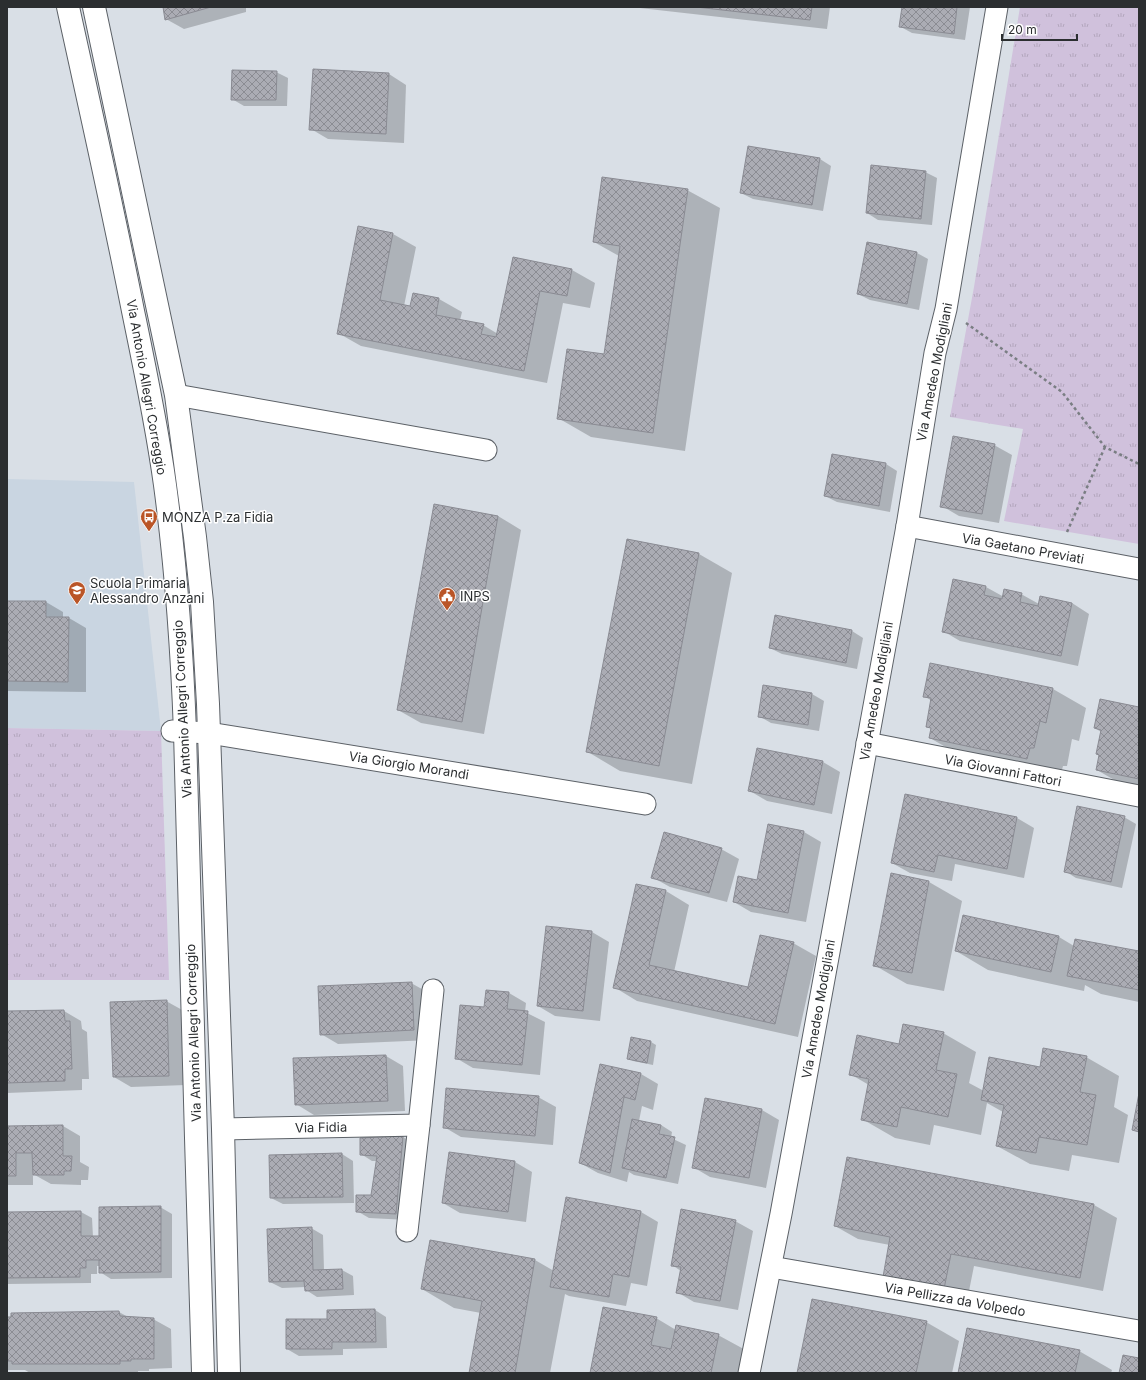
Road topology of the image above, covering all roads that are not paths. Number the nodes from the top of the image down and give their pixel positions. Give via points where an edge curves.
1 (68, 7) edge
2 (94, 7) edge
3 (997, 7) edge
4 (176, 395) junction
5 (486, 450) dead end
6 (907, 526) junction
7 (1139, 569) edge
8 (179, 731) junction
9 (209, 733) junction
10 (867, 743) junction
11 (1139, 796) edge
12 (645, 804) dead end
13 (433, 990) dead end
14 (419, 1124) junction
15 (223, 1130) junction
16 (407, 1231) dead end
17 (771, 1267) junction
18 (1139, 1331) edge
19 (204, 1373) edge
20 (229, 1373) edge
21 (749, 1373) edge

1 - 8 street, Via Antonio Allegri Correggio via 114,216 159,445 183,672
2 - 4 street, Via Antonio Allegri Correggio
3 - 6 street, Via Amedeo Modigliani
4 - 5 street, Via Antonio Allegri Correggio
4 - 9 street, Via Antonio Allegri Correggio via 201,595
6 - 7 street, Via Gaetano Previati
6 - 10 street, Via Amedeo Modigliani
8 - 9 street, Via Giorgio Morandi
8 - 19 street, Via Antonio Allegri Correggio
9 - 12 street, Via Giorgio Morandi
9 - 15 street, Via Antonio Allegri Correggio
10 - 11 street, Via Giovanni Fattori
10 - 17 street, Via Amedeo Modigliani
13 - 14 street
14 - 15 street, Via Fidia
14 - 16 street
15 - 20 street, Via Antonio Allegri Correggio
17 - 18 street, Via Pellizza da Volpedo
17 - 21 street, Via Amedeo Modigliani

